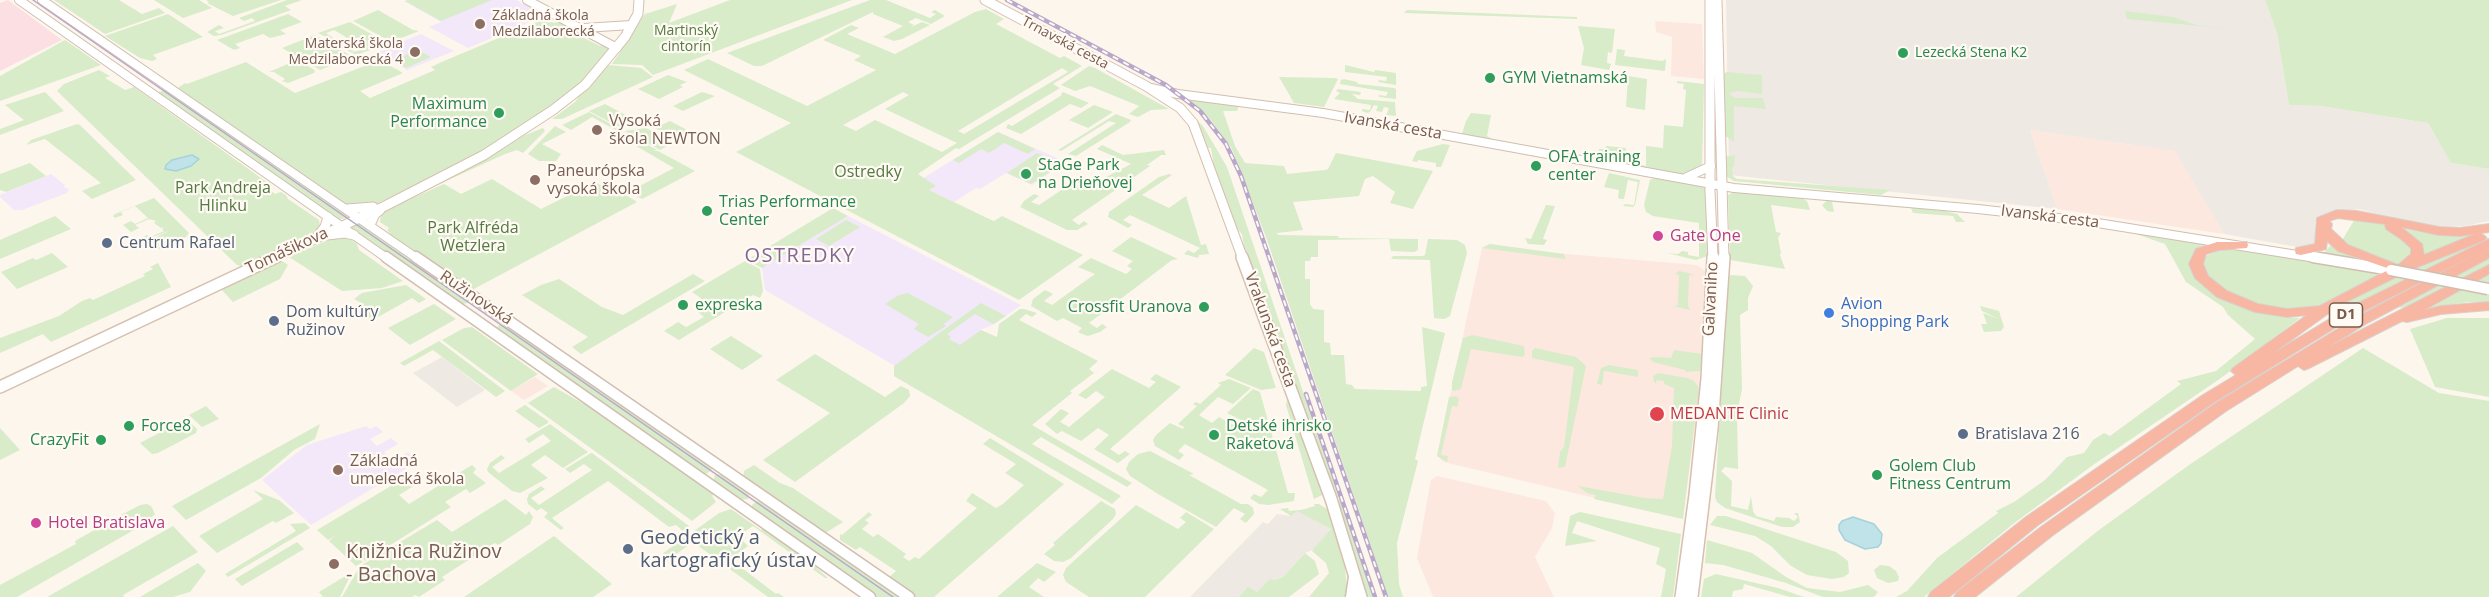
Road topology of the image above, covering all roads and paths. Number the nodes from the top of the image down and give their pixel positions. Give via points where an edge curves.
1 (19, 0) edge
2 (42, 0) edge
3 (527, 0) edge
4 (639, 0) edge
5 (985, 0) edge
6 (1710, 0) edge
7 (1718, 0) edge
8 (1714, 21) junction
9 (631, 26) junction
10 (581, 27) junction
11 (616, 48) junction
12 (1714, 69) junction
13 (1146, 86) joint
14 (1172, 96) junction
15 (1609, 166) junction
16 (1711, 166) junction
17 (1687, 177) junction
18 (1715, 183) junction
19 (385, 206) junction
20 (347, 209) junction
21 (2357, 216) junction
22 (328, 217) junction
23 (359, 217) junction
24 (341, 225) junction
25 (370, 225) junction
26 (2489, 228) edge
27 (2489, 234) edge
28 (354, 235) junction
29 (318, 236) junction
30 (2233, 242) junction
31 (2489, 243) edge
32 (2301, 251) junction
33 (2489, 254) edge
34 (2332, 258) junction
35 (2399, 266) junction
36 (2489, 269) edge
37 (2489, 285) edge
38 (2489, 289) edge
39 (2489, 306) edge
40 (2322, 310) junction
41 (2379, 328) junction
42 (2268, 377) junction
43 (0, 387) edge
44 (2208, 399) junction
45 (1354, 574) junction
46 (870, 597) edge
47 (909, 597) edge
48 (1351, 597) edge
49 (1361, 597) edge
50 (1681, 597) edge
51 (1692, 597) edge
52 (1937, 597) edge
53 (1963, 597) edge

1 - 22 street, Ružinovská
2 - 20 street, Ružinovská
3 - 10 street
4 - 9 main road, Tomášikova via 638,14
5 - 13 main road, Trnavská cesta
6 - 8 main road, Galvaniho
7 - 8 main road, Galvaniho
8 - 12 main road, Galvaniho
9 - 10 street
9 - 11 main road, Tomášikova
10 - 11 street
11 - 19 main road, Tomášikova via 566,101 478,158
12 - 16 main road, Galvaniho
12 - 18 main road, Galvaniho
13 - 14 main road, Vrakunská cesta
14 - 15 street, Ivanská cesta via 1323,113
14 - 45 main road, Vrakunská cesta via 1190,118 1208,158 1331,499
15 - 17 street, Ivanská cesta
15 - 18 street, Ivanská cesta
16 - 17 street
16 - 18 main road, Galvaniho
17 - 18 street, Ivanská cesta
18 - 30 street, Ivanská cesta via 2046,216
18 - 50 main road, Galvaniho via 1707,379
18 - 51 main road, Galvaniho via 1724,268 1712,429
19 - 20 main road
19 - 23 main road, Tomášikova
19 - 25 main road
20 - 23 street, Ružinovská
21 - 26 highway via 2439,231
21 - 32 highway via 2337,214 2324,219 2320,225 2322,245
21 - 35 highway via 2389,226 2417,247 2418,255
21 - 35 highway via 2332,219 2326,224 2327,233 2347,250
22 - 24 street, Ružinovská
22 - 29 main road
23 - 24 main road, Tomášikova
23 - 25 street, Ružinovská
24 - 28 street, Ružinovská
24 - 29 main road, Tomášikova
25 - 47 street, Ružinovská
27 - 35 highway
28 - 29 main road
28 - 46 street, Ružinovská
29 - 43 main road, Tomášikova
30 - 32 street, Ivanská cesta
30 - 34 street, Ivanská cesta
30 - 40 highway via 2213,247 2196,261 2197,269 2212,287 2240,303 2270,311
31 - 44 highway, D1 via 2352,312
32 - 34 street, Ivanská cesta
33 - 42 highway, D1 via 2373,314
34 - 35 street, Ivanská cesta
34 - 38 street, Ivanská cesta, bridge
35 - 37 street, Ivanská cesta, bridge
35 - 40 highway
36 - 41 highway
39 - 41 highway via 2429,312
40 - 44 highway via 2224,381
41 - 42 highway via 2284,374
42 - 53 highway, D1 via 2154,453
44 - 52 highway, D1 via 2032,521
45 - 48 street
45 - 49 main road, Vrakunská cesta

